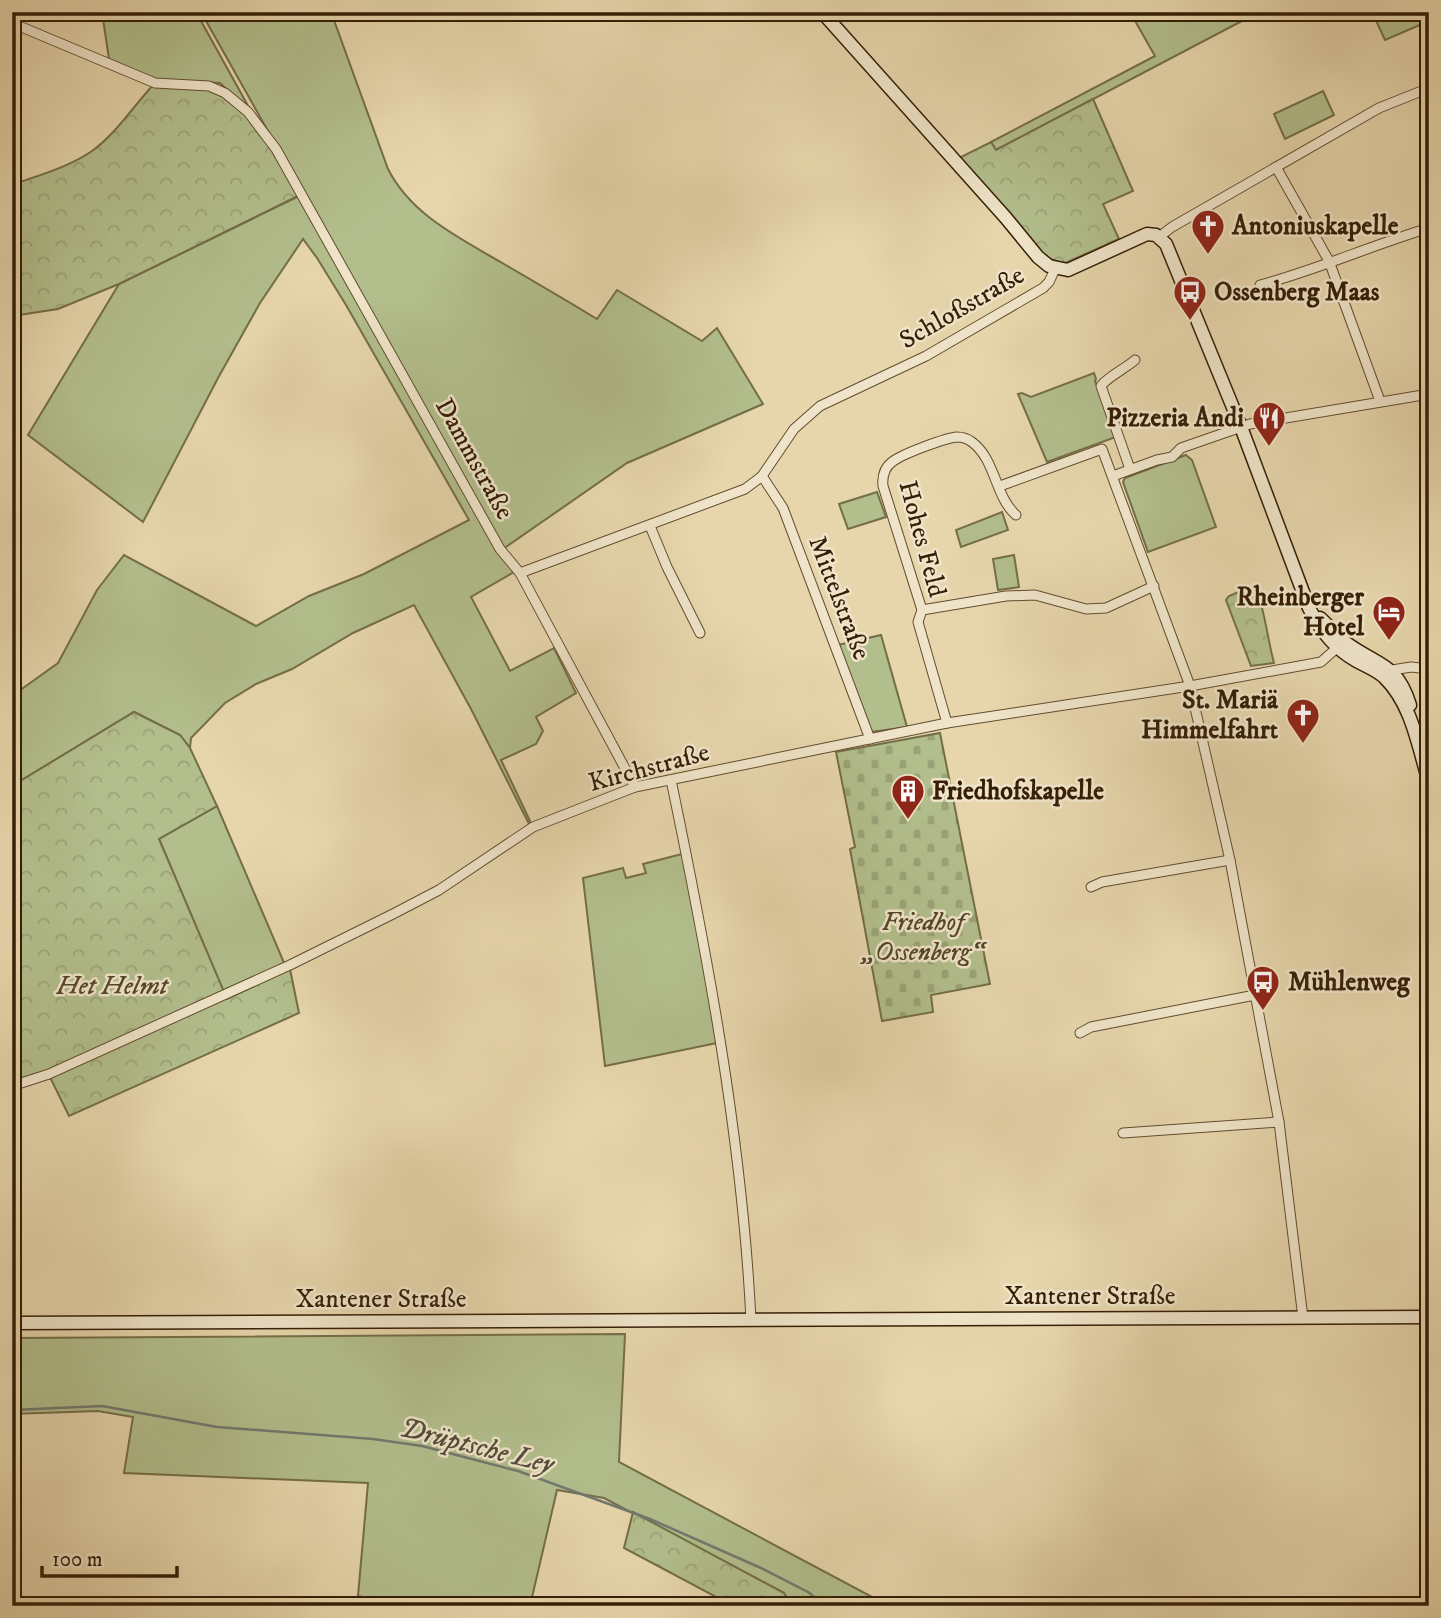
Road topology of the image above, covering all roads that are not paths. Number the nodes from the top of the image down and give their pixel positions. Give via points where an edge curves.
1 (822, 12) edge
2 (12, 23) edge
3 (1429, 88) edge
4 (1276, 167) junction
5 (1429, 228) edge
6 (1160, 237) junction
7 (1329, 261) junction
8 (1055, 269) junction
9 (1260, 285) dead end
10 (1135, 360) dead end
11 (1429, 394) edge
12 (1380, 401) junction
13 (1241, 427) junction
14 (1130, 469) junction
15 (762, 476) junction
16 (1112, 476) junction
17 (1000, 486) junction
18 (1016, 516) dead end
19 (650, 526) junction
20 (520, 573) junction
21 (1154, 586) junction
22 (922, 610) junction
23 (700, 633) dead end
24 (1341, 645) junction
25 (1429, 669) edge
26 (1389, 675) junction
27 (1190, 686) junction
28 (947, 723) junction
29 (870, 739) junction
30 (671, 780) junction
31 (1429, 782) edge
32 (635, 787) junction
33 (1230, 860) junction
34 (1091, 887) dead end
35 (1255, 995) junction
36 (1080, 1033) dead end
37 (12, 1086) edge
38 (1279, 1122) junction
39 (1123, 1133) dead end
40 (1429, 1317) edge
41 (1303, 1318) junction
42 (751, 1320) junction
43 (12, 1323) edge

1 - 8 main road via 1028,246
2 - 20 street, Dammstraße via 155,83 209,86 248,112 276,149 500,549
3 - 4 street, Schloßstraße via 1379,108
4 - 6 street, Schloßstraße
4 - 7 street
5 - 7 street
6 - 8 main road, Schloßstraße via 1143,235 1075,268
6 - 13 main road via 1170,250
7 - 9 street
7 - 12 street
8 - 15 street, Schloßstraße via 1049,282 1033,294 926,356 820,406 794,429
10 - 14 street via 1101,386
11 - 12 street
12 - 13 street
13 - 14 street via 1181,447 1172,457
13 - 24 main road via 1309,608 1318,626
14 - 16 street
15 - 19 street, Schloßstraße via 745,489
15 - 29 street, Mittelstraße via 783,509
16 - 17 street via 1102,449
16 - 21 street
17 - 18 street, Hohes Feld
17 - 22 street, Hohes Feld via 978,447 964,438 954,437 902,456 882,474
19 - 20 street, Schloßstraße
19 - 23 street
20 - 32 street, Dammstraße
21 - 22 street via 1106,608 1086,609 1035,595
21 - 27 street
22 - 28 street, Hohes Feld via 918,622
24 - 26 main road
24 - 27 street, Kirchstraße via 1321,662
25 - 26 street via 1411,667
26 - 31 main road via 1411,719
27 - 28 street, Kirchstraße
27 - 33 street
28 - 29 street, Kirchstraße
29 - 30 street, Kirchstraße
30 - 32 street, Kirchstraße
30 - 42 street via 732,1119
32 - 37 street, Kirchstraße via 533,827 439,890 290,965
33 - 34 street
33 - 35 street
35 - 36 street via 1091,1027
35 - 38 street
38 - 39 street
38 - 41 street
40 - 41 main road, Xantener Straße
41 - 42 main road, Xantener Straße
42 - 43 main road, Xantener Straße

